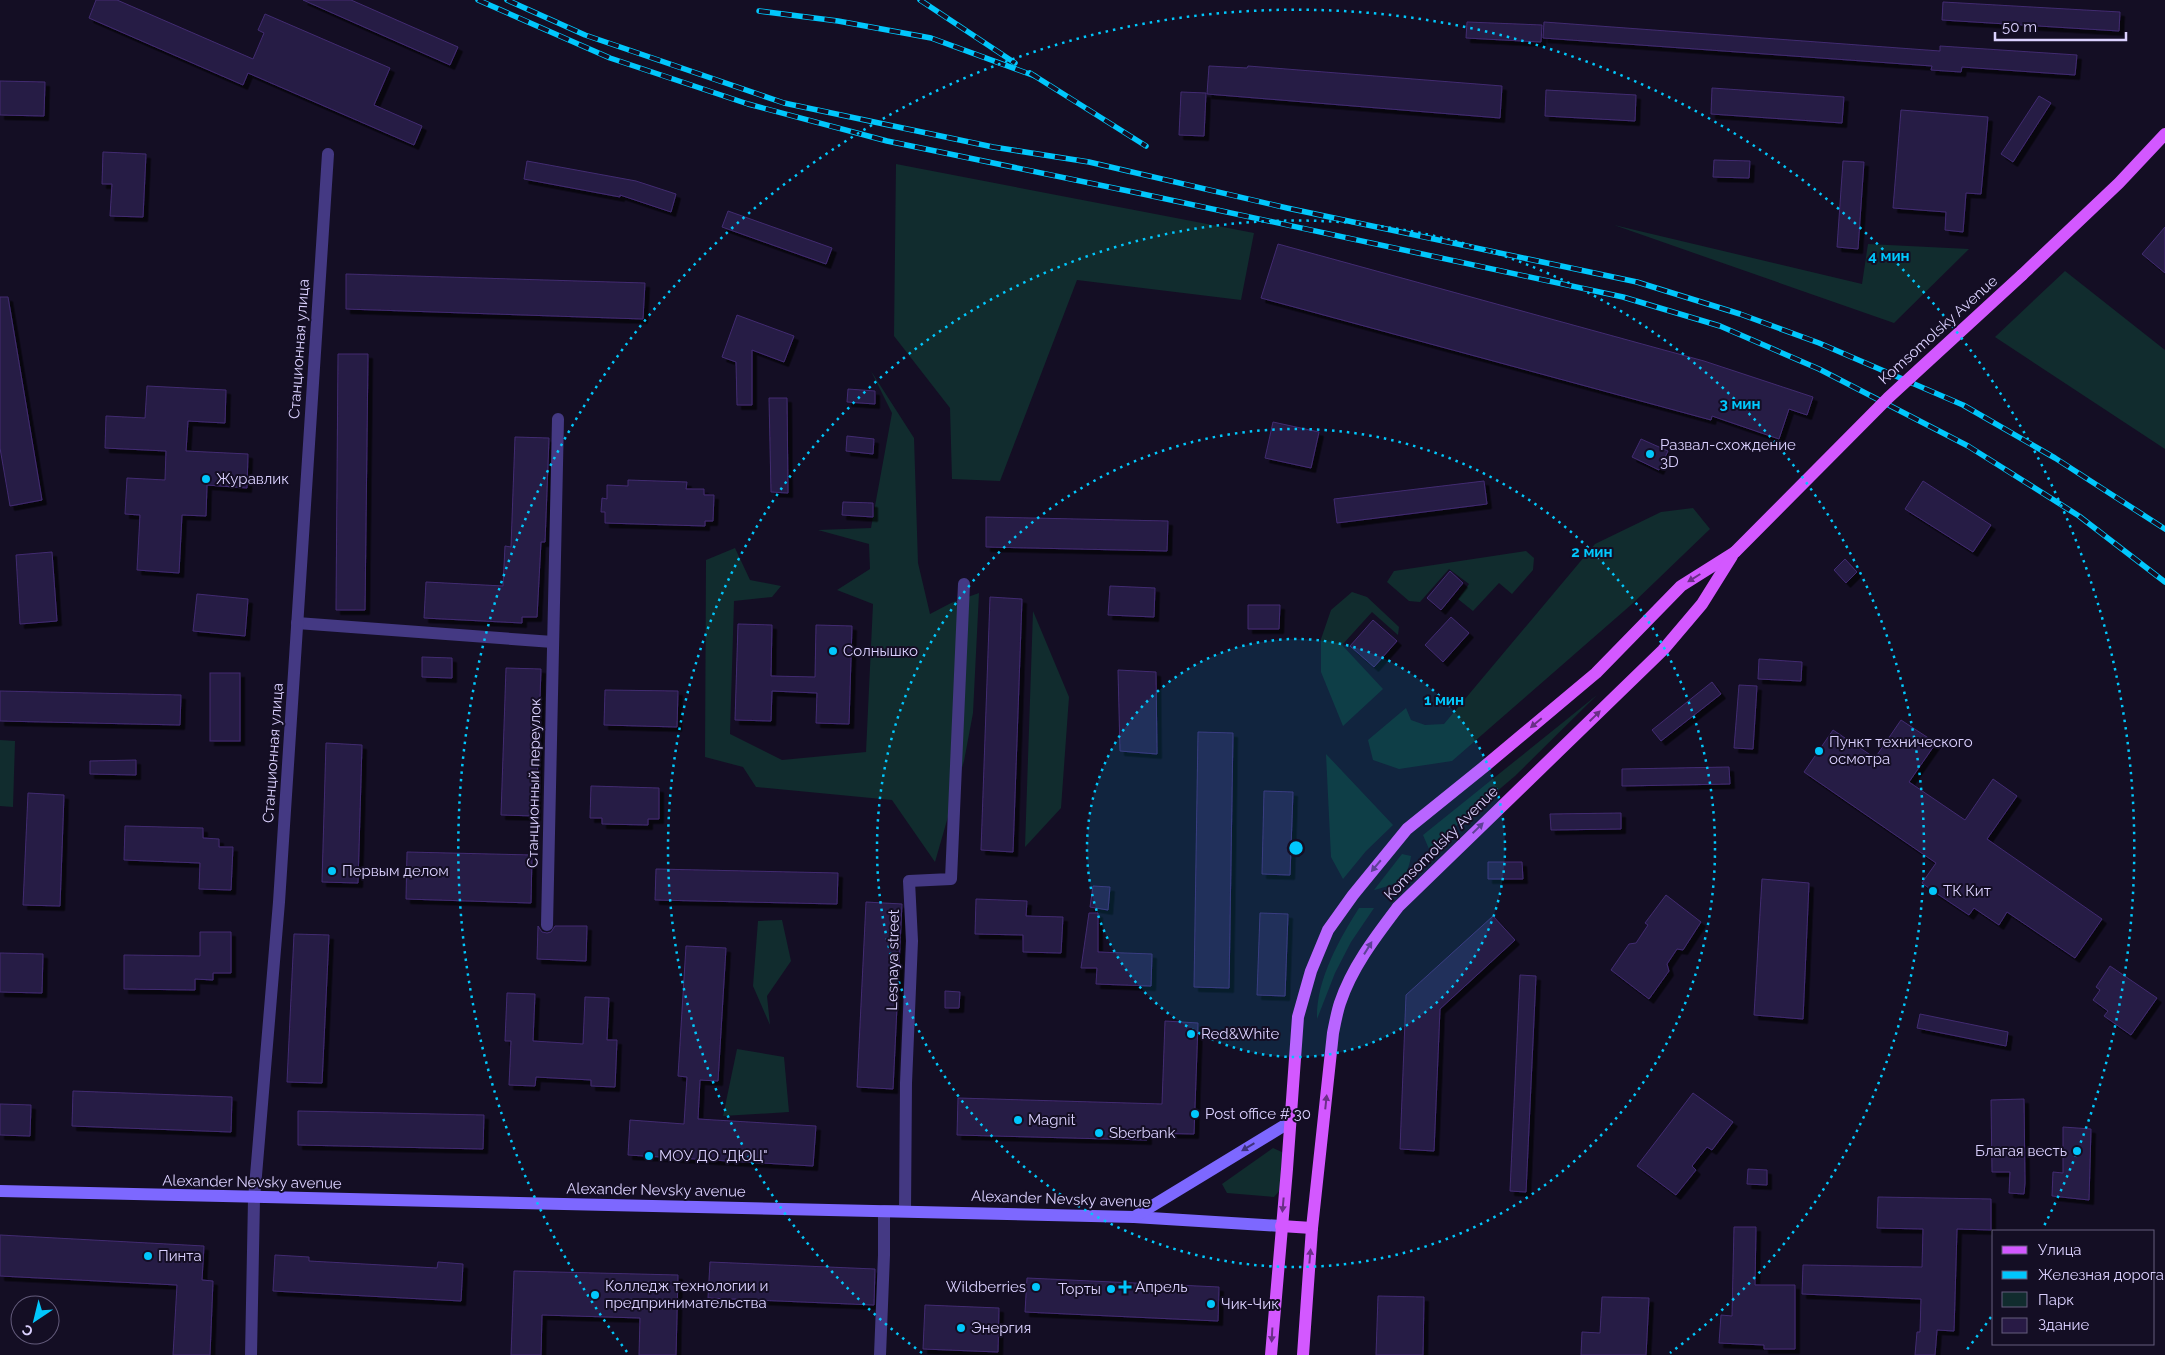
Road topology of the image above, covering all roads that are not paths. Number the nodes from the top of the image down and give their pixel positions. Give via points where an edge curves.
1 (2165, 134) edge
2 (328, 154) dead end
3 (558, 419) dead end
4 (1735, 552) junction
5 (964, 584) dead end
6 (297, 623) junction
7 (553, 642) junction
8 (547, 925) dead end
9 (1290, 1122) junction
10 (0, 1191) edge
11 (254, 1199) junction
12 (884, 1211) junction
13 (905, 1212) junction
14 (1134, 1217) junction
15 (1281, 1226) junction
16 (1312, 1228) junction
17 (251, 1355) edge
18 (880, 1355) edge
19 (1271, 1355) edge
20 (1303, 1355) edge

1 - 4 main road, Komsomolsky Avenue, bridge via 2119,183 1888,398
2 - 6 street, Станционная улица
3 - 7 street, Станционный переулок
4 -> 9 main road, Komsomolsky Avenue via 1681,586 1596,672 1407,829 1353,894 1328,930 1311,971 1298,1018
16 -> 4 main road, Komsomolsky Avenue via 1333,1033 1340,1002 1374,938 1427,877 1663,650 1702,604
5 - 13 street, Lesnaya street via 951,879 909,882 912,941
6 - 7 street
6 - 11 street, Станционная улица via 279,902
7 - 8 street, Станционный переулок
9 -> 14 main road
9 -> 15 main road, Komsomolsky Avenue
10 - 11 main road, Alexander Nevsky avenue
11 - 12 main road, Alexander Nevsky avenue
11 - 17 street, Станционная улица
12 - 13 street
12 - 18 street
13 - 14 main road, Alexander Nevsky avenue
14 - 15 main road, Alexander Nevsky avenue
15 - 16 main road, Alexander Nevsky avenue
15 -> 19 main road, Komsomolsky Avenue
20 -> 16 main road

